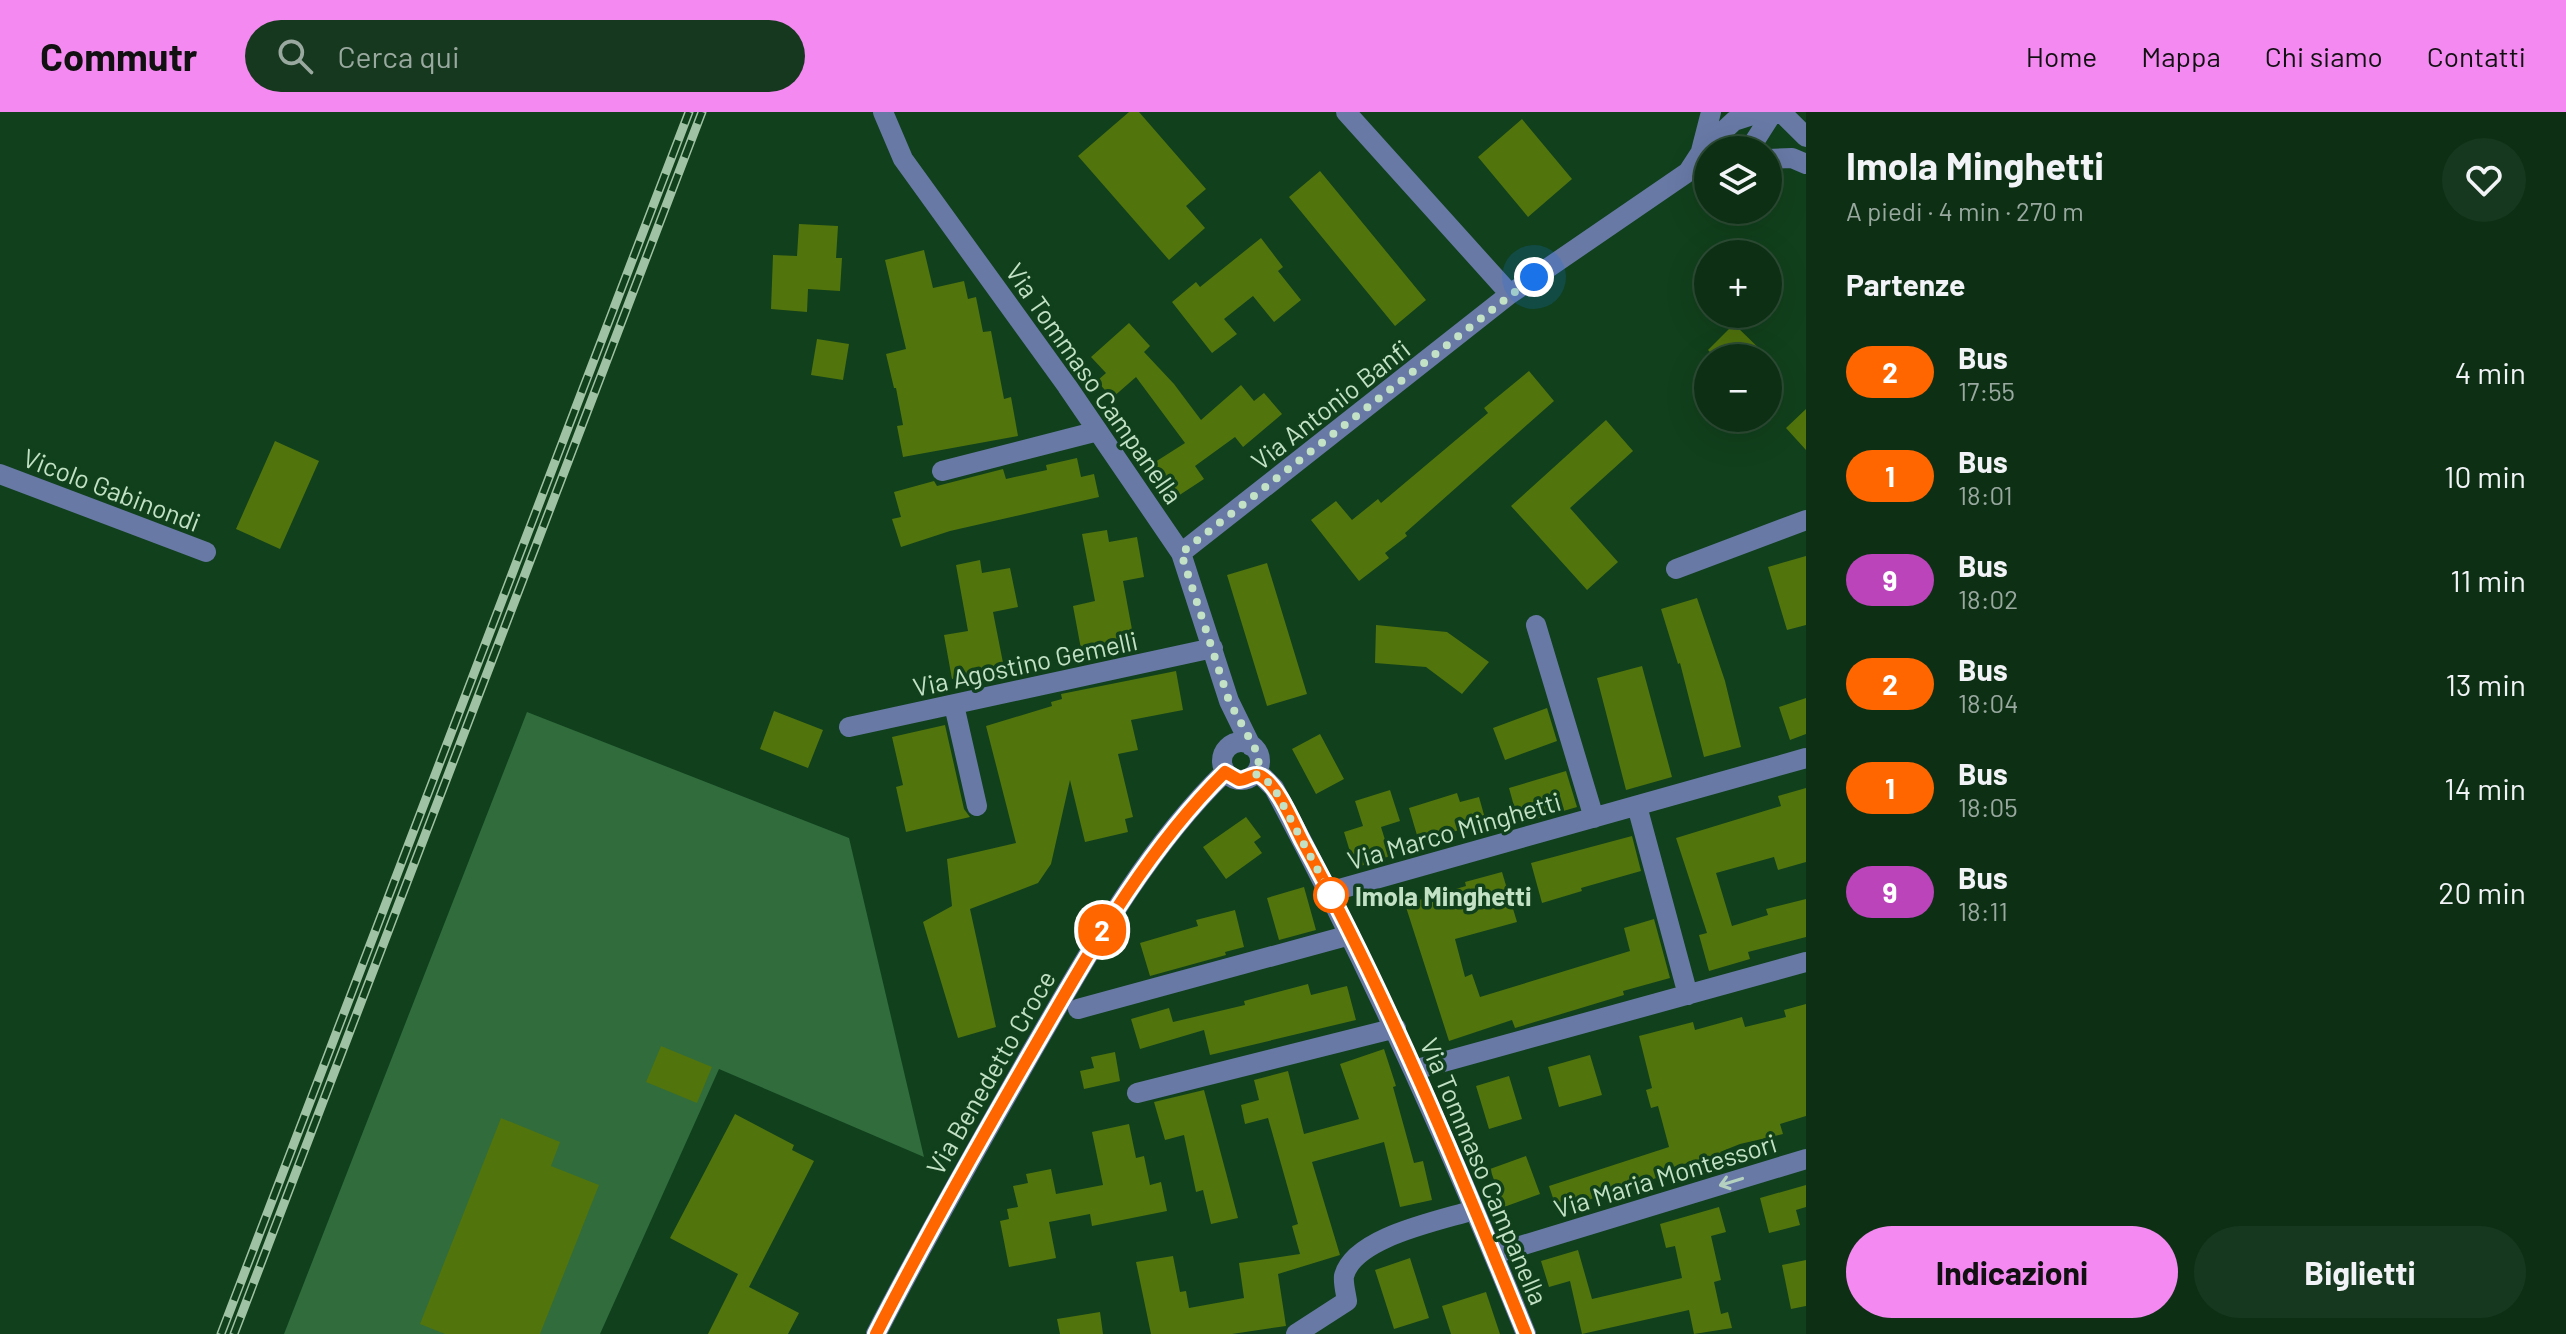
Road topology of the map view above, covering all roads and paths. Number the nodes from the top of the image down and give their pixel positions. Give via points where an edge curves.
1 (883, 112) edge
2 (1346, 112) edge
3 (1711, 112) edge
4 (1762, 112) edge
5 (1773, 112) edge
6 (1781, 112) edge
7 (1705, 136) edge
8 (1722, 136) edge
9 (1758, 136) edge
10 (1806, 137) edge
11 (1782, 158) edge
12 (1806, 164) edge
13 (1694, 166) edge
14 (1510, 294) junction
15 (1098, 431) junction
16 (942, 471) dead end
17 (0, 474) edge
18 (1806, 520) edge
19 (206, 552) dead end
20 (1181, 553) junction
21 (1676, 569) dead end
22 (1536, 625) dead end
23 (1213, 648) junction
24 (1229, 701) junction
25 (954, 705) junction
26 (849, 727) dead end
27 (1230, 746) junction
28 (1251, 746) junction
29 (1806, 758) edge
30 (1225, 772) junction
31 (1255, 774) junction
32 (977, 806) dead end
33 (1637, 806) junction
34 (1594, 818) junction
35 (1329, 892) junction
36 (1350, 935) junction
37 (1806, 962) edge
38 (1688, 995) junction
39 (1078, 1009) dead end
40 (1396, 1028) junction
41 (1414, 1070) junction
42 (1137, 1093) dead end
43 (1806, 1159) edge
44 (1474, 1210) junction
45 (1494, 1254) junction
46 (876, 1334) edge
47 (1296, 1334) edge
48 (1526, 1334) edge

1 - 15 street, Via Tommaso Campanella via 903,159
2 - 14 street
3 - 7 street
4 - 8 street, Via Antonio Banfi via 1734,121
5 - 9 street
6 - 10 street
11 - 12 street
13 - 14 street, Via Antonio Banfi
14 - 20 street, Via Antonio Banfi
15 - 16 street
15 - 20 street, Via Tommaso Campanella
17 - 19 street, Vicolo Gabinondi
18 - 21 street
20 - 23 street, Via Tommaso Campanella
22 - 34 street, Via Marco Minghetti
23 - 24 street, Via Tommaso Campanella
23 - 25 street, Via Agostino Gemelli
24 - 27 street, Via Tommaso Campanella
24 - 28 street, Via Tommaso Campanella
25 - 26 street, Via Agostino Gemelli
25 - 32 street
27 - 28 street
27 - 30 street, Via Tommaso Campanella via 1222,761
28 - 31 street, Via Tommaso Campanella via 1259,756
29 - 33 street, Via Marco Minghetti
30 - 31 street via 1239,780
30 - 46 street, Via Benedetto Croce via 1168,835 1097,937 950,1192
31 - 35 street, Via Tommaso Campanella via 1274,788
33 - 34 street, Via Marco Minghetti
33 - 38 street
34 - 35 street, Via Marco Minghetti
35 - 36 street, Via Tommaso Campanella
36 - 39 street
36 - 40 street, Via Tommaso Campanella
37 - 38 street
38 - 41 street
40 - 41 street, Via Tommaso Campanella
40 - 42 street, Via Tommaso Campanella
41 - 44 street, Via Tommaso Campanella
43 -> 45 street, Via Maria Montessori
44 - 45 street, Via Tommaso Campanella
44 - 47 street via 1374,1243 1357,1255 1344,1277 1347,1301
45 - 48 street, Via Tommaso Campanella

